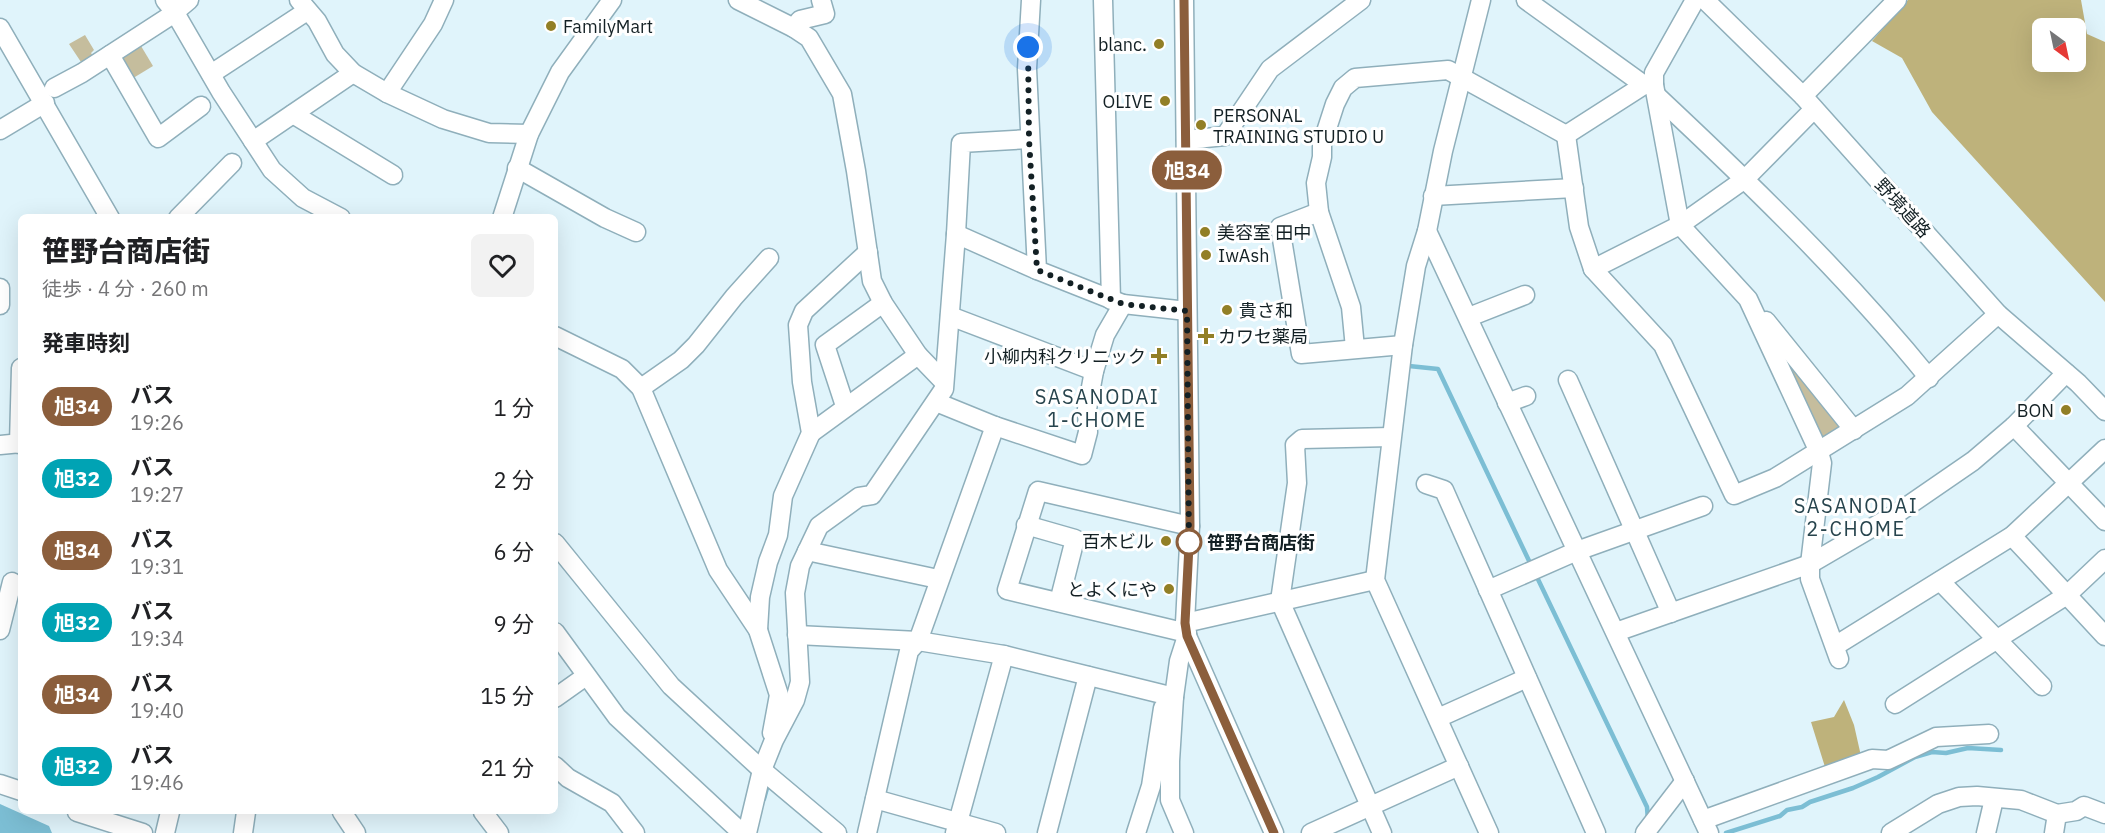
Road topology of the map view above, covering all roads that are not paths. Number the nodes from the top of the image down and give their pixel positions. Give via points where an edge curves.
1 (189, 0) edge
2 (444, 0) edge
3 (821, 0) edge
4 (1031, 0) edge
5 (1103, 0) edge
6 (1184, 0) edge
7 (1361, 0) edge
8 (1481, 0) edge
9 (1526, 0) edge
10 (1695, 0) edge
11 (1897, 0) edge
12 (608, 2) edge
13 (751, 3) edge
14 (1718, 4) edge
15 (170, 5) edge
16 (303, 5) edge
17 (0, 28) edge
18 (794, 28) junction
19 (110, 55) junction
20 (353, 73) junction
21 (211, 74) junction
22 (1463, 78) junction
23 (1652, 89) junction
24 (387, 93) junction
25 (50, 96) junction
26 (1808, 102) junction
27 (201, 106) dead end
28 (293, 114) junction
29 (0, 130) edge
30 (529, 134) junction
31 (1566, 135) junction
32 (1029, 139) junction
33 (1186, 140) junction
34 (253, 141) junction
35 (232, 163) dead end
36 (517, 168) junction
37 (393, 175) dead end
38 (1745, 178) junction
39 (1574, 188) junction
40 (1433, 196) junction
41 (1319, 212) junction
42 (108, 214) edge
43 (182, 214) edge
44 (334, 214) edge
45 (503, 214) edge
46 (1680, 225) junction
47 (1427, 231) junction
48 (636, 232) dead end
49 (956, 234) junction
50 (868, 252) junction
51 (769, 258) dead end
52 (1593, 269) junction
53 (1037, 270) junction
54 (0, 288) edge
55 (1525, 296) dead end
56 (1748, 299) junction
57 (1117, 302) junction
58 (883, 303) junction
59 (0, 305) edge
60 (1187, 311) junction
61 (1998, 314) junction
62 (950, 316) junction
63 (1468, 317) junction
64 (558, 337) edge
65 (1403, 345) junction
66 (1355, 348) junction
67 (918, 355) junction
68 (1094, 371) junction
69 (2066, 373) junction
70 (1929, 378) junction
71 (1568, 380) dead end
72 (944, 382) junction
73 (641, 387) junction
74 (1526, 396) dead end
75 (936, 402) junction
76 (1507, 403) junction
77 (845, 406) junction
78 (2105, 411) edge
79 (995, 426) junction
80 (2014, 426) junction
81 (1854, 430) junction
82 (811, 433) junction
83 (1391, 437) junction
84 (18, 443) edge
85 (0, 445) edge
86 (2105, 449) edge
87 (1820, 452) junction
88 (1426, 483) dead end
89 (2069, 483) junction
90 (1703, 506) dead end
91 (2105, 521) edge
92 (1026, 525) junction
93 (1190, 526) junction
94 (1634, 529) junction
95 (2012, 536) junction
96 (558, 547) edge
97 (807, 551) junction
98 (1577, 551) junction
99 (2105, 559) edge
100 (1810, 564) junction
101 (939, 579) junction
102 (1375, 580) junction
103 (11, 581) edge
104 (1940, 582) junction
105 (1488, 590) junction
106 (2067, 595) junction
107 (1280, 601) junction
108 (1059, 602) junction
109 (1671, 613) junction
110 (0, 630) edge
111 (758, 630) junction
112 (1186, 630) junction
113 (1616, 632) junction
114 (797, 635) junction
115 (558, 636) edge
116 (2105, 636) edge
117 (1997, 640) junction
118 (918, 641) junction
119 (1004, 655) junction
120 (586, 676) junction
121 (1088, 676) junction
122 (1527, 678) junction
123 (2042, 686) dead end
124 (558, 696) edge
125 (1170, 696) junction
126 (1895, 704) dead end
127 (1438, 718) junction
128 (1989, 734) dead end
129 (774, 740) junction
130 (1459, 766) junction
131 (558, 768) edge
132 (762, 770) junction
133 (1685, 781) junction
134 (0, 784) edge
135 (18, 790) edge
136 (875, 799) junction
137 (1994, 799) junction
138 (1369, 805) junction
139 (170, 814) edge
140 (246, 814) edge
141 (343, 814) edge
142 (485, 814) edge
143 (2057, 814) junction
144 (2105, 814) edge
145 (98, 815) edge
146 (1706, 826) edge
147 (956, 827) edge
148 (143, 833) edge
149 (165, 833) edge
150 (243, 833) edge
151 (356, 833) edge
152 (499, 833) edge
153 (635, 833) edge
154 (742, 833) edge
155 (747, 833) edge
156 (837, 833) edge
157 (867, 833) edge
158 (996, 833) edge
159 (1047, 833) edge
160 (1136, 833) edge
161 (1184, 833) edge
162 (1274, 833) edge
163 (1311, 833) edge
164 (1382, 833) edge
165 (1489, 833) edge
166 (1596, 833) edge
167 (1646, 833) edge
168 (1891, 833) edge
169 (1986, 833) edge
170 (2054, 833) edge

1 - 15 street
2 - 24 street via 433,24
3 - 18 street via 825,14 800,20
4 - 32 street via 1027,69
5 - 57 street
6 - 33 street
7 - 33 street via 1270,69 1225,136
8 - 22 street
9 - 23 street
10 - 23 street via 1654,73
11 - 26 street
12 - 30 street via 560,72
13 - 18 street
14 - 26 street, 野境道路
15 - 19 street via 170,16
15 - 21 street
16 - 20 street via 335,54
16 - 21 street
17 - 25 street
18 - 50 street via 809,38 842,94
19 - 25 street
19 - 27 street via 158,138
20 - 24 street
20 - 28 street
21 - 34 street
22 - 31 street
22 - 40 street
22 - 41 street via 1448,70 1355,78 1343,88 1322,144 1316,183
23 - 31 street
23 - 38 street
23 - 46 street
24 - 30 street via 443,119 489,133
25 - 29 street
25 - 42 street
26 - 38 street
26 - 61 street, 野境道路
28 - 34 street
28 - 37 street
30 - 36 street
31 - 39 street
32 - 49 street via 961,143
32 - 53 street
33 - 60 street
34 - 44 street via 272,170 303,198
35 - 43 street
36 - 45 street
36 - 48 street
38 - 46 street
38 - 70 street
39 - 40 street
39 - 52 street via 1579,227
40 - 47 street
41 - 66 street via 1351,307
41 - 66 street via 1280,227 1301,354
46 - 52 street
46 - 56 street
47 - 63 street
47 - 65 street via 1416,267
49 - 53 street
49 - 62 street
50 - 58 street via 872,281
50 - 82 street via 804,311 798,325
51 - 73 street via 696,345
52 - 87 street via 1663,345 1734,495 1775,478
53 - 57 street
54 - 59 street
55 - 63 street
56 - 81 street
56 - 87 street
57 - 60 street
57 - 68 street
58 - 67 street
58 - 77 street via 825,345
60 - 93 street
61 - 69 street, 野境道路
61 - 70 street
62 - 68 street
62 - 72 street
63 - 76 street
64 - 73 street via 622,369
65 - 66 street
65 - 83 street
67 - 72 street
67 - 77 street
68 - 79 street via 1082,455
69 - 78 street, 野境道路
69 - 80 street
70 - 81 street
71 - 94 street
72 - 75 street
73 - 111 street via 718,570
74 - 76 street
75 - 79 street
75 - 97 street via 872,495 859,497 819,526
76 - 98 street
77 - 82 street
79 - 101 street
80 - 89 street
80 - 100 street via 1973,461 1908,506
81 - 87 street
82 - 111 street via 783,496 778,535 760,597
83 - 102 street
83 - 107 street via 1302,439 1295,445 1297,483
84 - 85 street
86 - 89 street
87 - 100 street
88 - 105 street via 1444,490
89 - 91 street
89 - 95 street
90 - 94 street
92 - 93 street via 1038,491
92 - 108 street via 1075,539
92 - 108 street via 1007,590
93 - 112 street
94 - 98 street
94 - 109 street
95 - 104 street
95 - 106 street
96 - 132 street via 671,686
97 - 101 street
97 - 114 street via 795,593
98 - 105 street
98 - 113 street
99 - 106 street
100 - 104 street via 1810,579 1837,652
100 - 109 street
101 - 118 street
102 - 107 street
102 - 127 street
103 - 110 street
104 - 117 street
105 - 122 street
106 - 116 street
106 - 117 street
107 - 112 street
107 - 138 street
108 - 112 street
109 - 113 street
111 - 129 street via 779,695 771,734
112 - 125 street
112 - 162 street
113 - 133 street
114 - 118 street
114 - 129 street via 800,682
115 - 120 street
117 - 123 street
117 - 126 street
118 - 119 street
118 - 136 street via 909,651
119 - 121 street
119 - 147 street
120 - 124 street
120 - 154 street via 616,717
121 - 125 street
121 - 159 street
122 - 127 street
122 - 166 street
125 - 160 street via 1151,786
125 - 161 street via 1170,800
127 - 130 street
128 - 146 street via 1936,738 1888,760 1872,759
129 - 132 street
130 - 138 street
130 - 165 street
131 - 153 street via 612,804
132 - 155 street
132 - 156 street
133 - 146 street
133 - 167 street
134 - 135 street
136 - 147 street
136 - 157 street
137 - 143 street via 2021,800
137 - 168 street via 1959,797 1938,804
137 - 169 street
138 - 163 street
138 - 164 street
139 - 149 street
140 - 150 street
141 - 151 street
142 - 152 street
143 - 144 street via 2084,806
143 - 170 street
145 - 148 street
147 - 158 street

